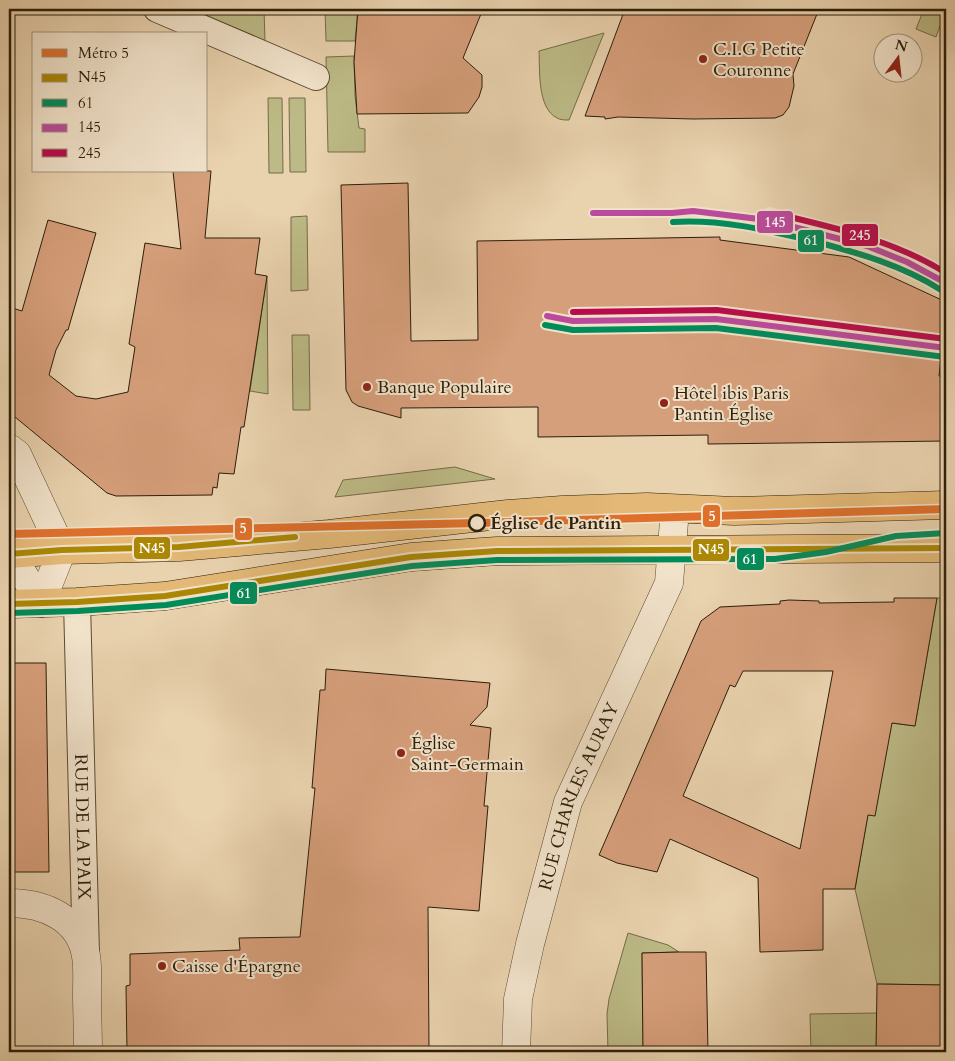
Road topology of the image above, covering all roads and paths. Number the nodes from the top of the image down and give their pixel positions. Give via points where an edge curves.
1 (157, 9) edge
2 (316, 77) dead end
3 (9, 448) edge
4 (946, 505) edge
5 (675, 509) junction
6 (946, 548) edge
7 (62, 550) junction
8 (672, 550) junction
9 (9, 553) edge
10 (77, 602) junction
11 (41, 603) junction
12 (9, 604) edge
13 (9, 903) edge
14 (86, 956) junction
15 (88, 1052) edge
16 (516, 1052) edge

1 - 2 street
3 - 7 street via 17,454
4 - 5 main road via 734,511
5 - 7 main road via 562,510 178,547
5 - 8 street, RUE CHARLES AURAY
6 - 8 main road
7 - 9 main road
7 - 11 street
8 - 10 main road via 497,551 411,557 194,593
8 - 16 street, RUE CHARLES AURAY via 669,583 568,802 518,999
9 - 11 street
10 - 11 main road
10 - 14 street, RUE DE LA PAIX
11 - 12 main road
13 - 14 street via 35,906 62,917 72,926
14 - 15 street, RUE DE LA PAIX

